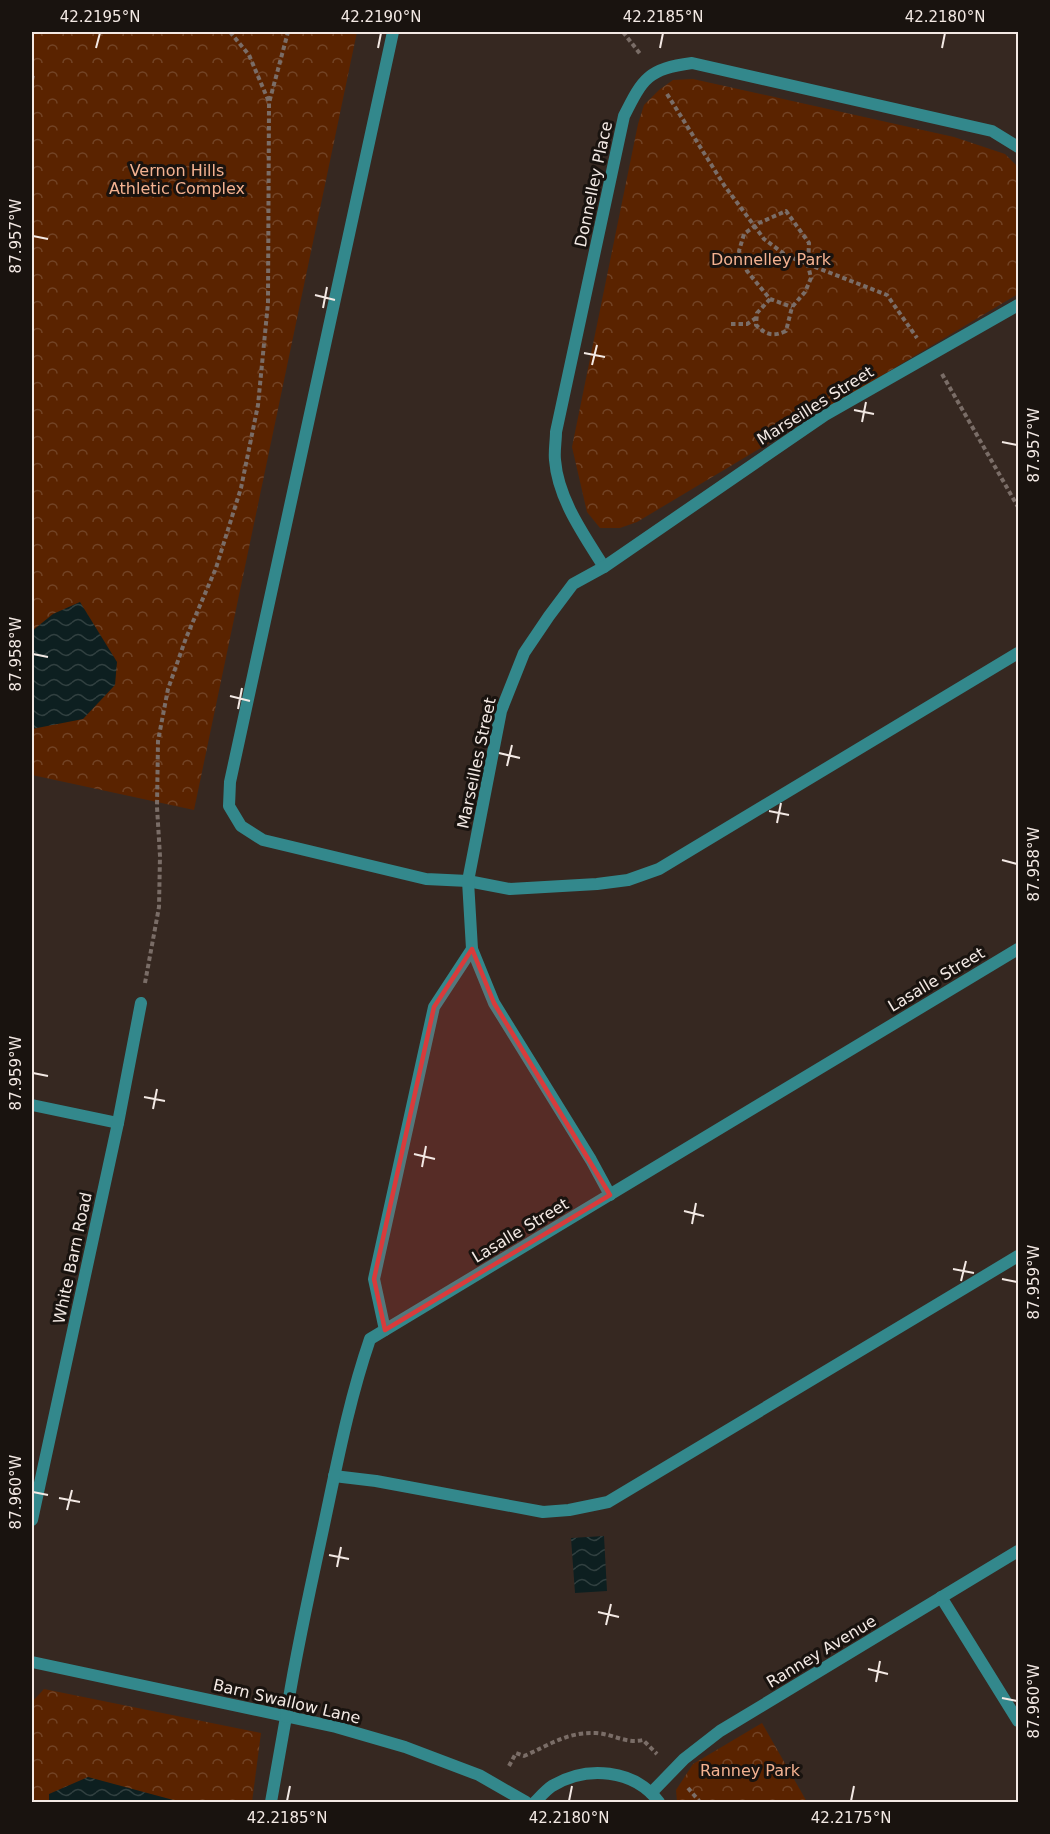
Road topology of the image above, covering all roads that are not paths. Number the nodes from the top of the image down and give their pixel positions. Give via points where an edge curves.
1 (393, 32) edge
2 (1018, 147) edge
3 (1018, 305) edge
4 (604, 567) junction
5 (1018, 653) edge
6 (468, 881) junction
7 (1018, 949) edge
8 (472, 950) junction
9 (141, 1003) road end
10 (32, 1105) edge
11 (118, 1123) junction
12 (610, 1195) junction
13 (1018, 1256) edge
14 (385, 1330) junction
15 (334, 1476) junction
16 (32, 1520) edge
17 (1018, 1551) edge
18 (941, 1597) junction
19 (32, 1662) edge
20 (286, 1717) junction
21 (1018, 1722) edge
22 (655, 1798) edge
23 (271, 1803) edge
24 (526, 1803) edge
25 (535, 1803) edge

1 - 6 street via 230,782 229,806 242,826 263,840 426,879
2 - 4 street, Donnelley Place via 992,131 692,63 670,66 639,86 624,116 556,432 555,461 561,488
3 - 4 street, Marseilles Street via 825,415
4 - 6 street, Marseilles Street via 573,584 524,653 501,711
5 - 6 street via 659,869 628,880 579,886 510,889
6 - 8 street, Marseilles Street
7 - 12 street, Lasalle Street
8 - 12 street, Marseilles Street via 494,1003
8 - 14 street via 434,1007 374,1279
9 - 11 street, White Barn Road
10 - 11 street
11 - 16 street, White Barn Road
12 - 14 street, Lasalle Street
13 - 15 street via 608,1502 543,1512
14 - 15 street, Lasalle Street via 370,1340 358,1374
15 - 20 street, Lasalle Street
17 - 18 street, Ranney Avenue
18 - 21 street
18 - 22 street, Ranney Avenue via 720,1731 684,1760
19 - 20 street, Barn Swallow Lane
20 - 23 street, Lasalle Street
20 - 24 street, Barn Swallow Lane via 405,1747 479,1775
22 - 25 street via 628,1778 602,1772 575,1775 551,1787

